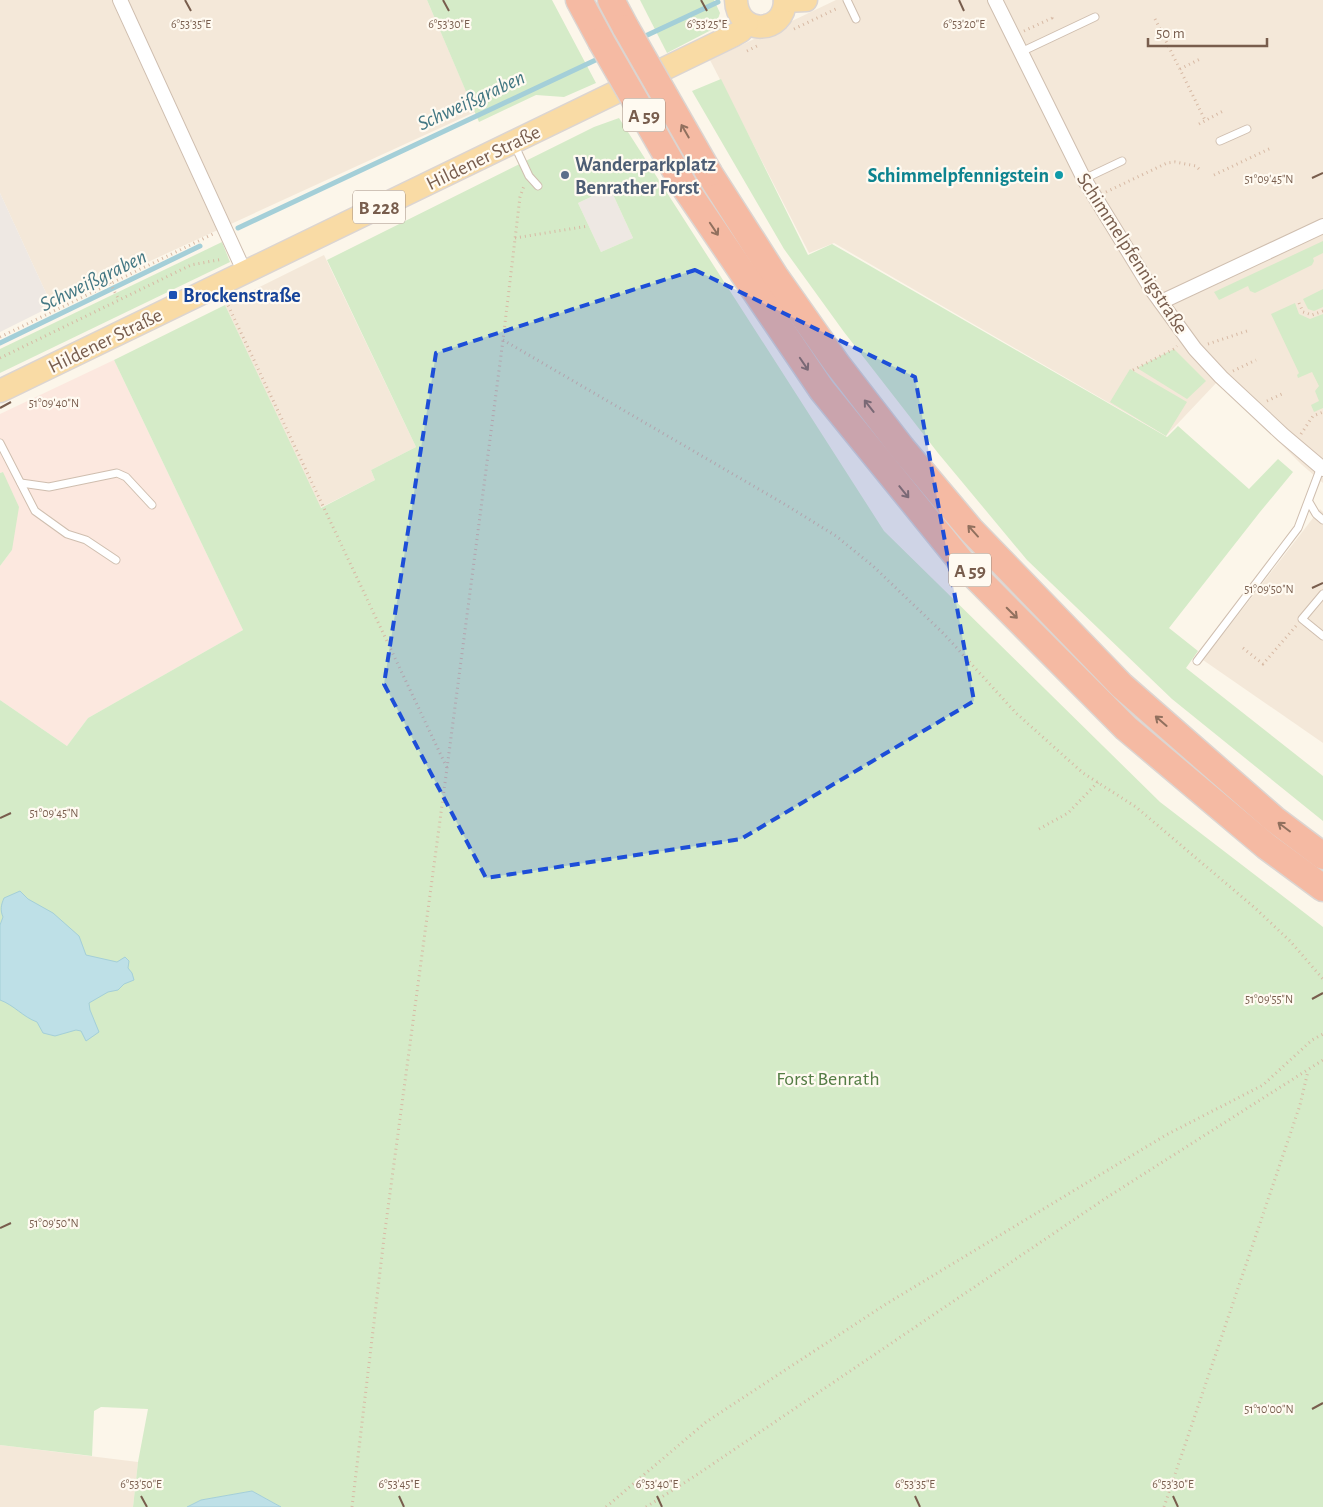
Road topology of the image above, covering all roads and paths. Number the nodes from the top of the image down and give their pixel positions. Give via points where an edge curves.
1 (120, 0) edge
2 (580, 0) edge
3 (612, 0) edge
4 (736, 0) edge
5 (792, 0) edge
6 (847, 0) edge
7 (995, 0) edge
8 (1050, 14) dead end
9 (1095, 17) dead end
10 (856, 19) dead end
11 (1155, 19) dead end
12 (747, 23) junction
13 (1013, 36) junction
14 (1020, 52) junction
15 (1200, 59) dead end
16 (1180, 69) junction
17 (1225, 110) dead end
18 (1205, 120) junction
19 (1199, 124) dead end
20 (1247, 129) dead end
21 (513, 142) junction
22 (1220, 142) dead end
23 (1271, 148) dead end
24 (1122, 161) dead end
25 (1200, 170) dead end
26 (1214, 174) dead end
27 (529, 176) junction
28 (1084, 179) junction
29 (538, 186) dead end
30 (1095, 198) junction
31 (588, 226) dead end
32 (1323, 226) edge
33 (224, 228) junction
34 (515, 238) junction
35 (242, 265) junction
36 (111, 284) junction
37 (225, 298) dead end
38 (119, 300) junction
39 (1161, 302) junction
40 (1299, 303) dead end
41 (1323, 311) edge
42 (1250, 330) dead end
43 (1186, 336) junction
44 (0, 337) edge
45 (503, 340) junction
46 (1195, 349) junction
47 (0, 358) edge
48 (1256, 360) dead end
49 (1133, 370) dead end
50 (1222, 377) junction
51 (0, 391) edge
52 (1323, 412) edge
53 (0, 443) edge
54 (1294, 445) junction
55 (1322, 468) edge
56 (21, 483) junction
57 (1309, 502) junction
58 (152, 505) dead end
59 (1323, 520) edge
60 (116, 560) dead end
61 (1323, 594) edge
62 (1302, 619) junction
63 (1323, 636) edge
64 (1243, 648) dead end
65 (1197, 661) dead end
66 (448, 768) junction
67 (1098, 782) junction
68 (1039, 829) dead end
69 (1323, 856) edge
70 (1323, 888) edge
71 (1323, 979) edge
72 (1323, 1034) edge
73 (1323, 1060) edge
74 (1308, 1070) junction
75 (352, 1507) edge
76 (606, 1507) edge
77 (646, 1507) edge
78 (1164, 1507) edge

1 - 33 street
2 -> 70 highway, A 59, bridge via 686,188 822,390 964,565 1126,728 1266,846
69 -> 3 highway, A 59, bridge via 1274,819 1122,686 971,530 902,448 775,276 709,173
4 - 12 main road via 738,13
5 - 12 main road via 776,22 762,27
6 - 10 lane
7 - 13 street, Schimmelpfennigstraße
8 - 13 path via 1052,18
9 - 14 lane
11 - 16 path
12 - 21 main road, Hildener Straße / B 228 via 734,35
13 - 14 street, Schimmelpfennigstraße
14 - 28 street, Schimmelpfennigstraße
15 - 16 path
16 - 18 path
17 - 18 path
18 - 19 path
20 - 22 lane
21 - 27 lane
21 - 35 main road, Hildener Straße / B 228
23 - 26 path
24 - 28 lane
25 - 30 path via 1196,166 1167,163
27 - 29 lane
27 - 34 path via 520,197
28 - 30 street, Schimmelpfennigstraße
30 - 39 street, Schimmelpfennigstraße
31 - 34 path
32 - 39 street
33 - 35 street
33 - 36 path
34 - 45 path
35 - 38 path via 191,265
35 - 51 main road, Hildener Straße / B 228
36 - 38 path
36 - 44 path
37 - 66 path
38 - 47 path
39 - 43 street, Schimmelpfennigstraße
40 - 41 path via 1303,312 1312,315
42 - 46 path
43 - 46 street, Schimmelpfennigstraße
43 - 49 path via 1174,349
45 - 66 path
45 - 67 path via 836,536 873,566 944,634 1016,713 1083,773
46 - 50 street, Schimmelpfennigstraße
48 - 50 path
50 - 54 street, Schimmelpfennigstraße
52 - 54 path via 1313,416
53 - 56 lane
54 - 55 street, Schimmelpfennigstraße
55 - 57 lane
56 - 58 lane via 50,487 117,473 126,477
56 - 60 lane via 35,511 67,534 86,540
57 - 59 lane
57 - 65 lane via 1298,528
61 - 62 lane
62 - 63 lane
62 - 64 path via 1263,664
66 - 75 path via 384,1238
67 - 68 path via 1068,813
67 - 71 path via 1136,807 1255,908
72 - 76 path via 1312,1040 1263,1085 1166,1135 886,1304 706,1422
73 - 74 path
74 - 77 path via 1106,1198
74 - 78 path via 1300,1105

